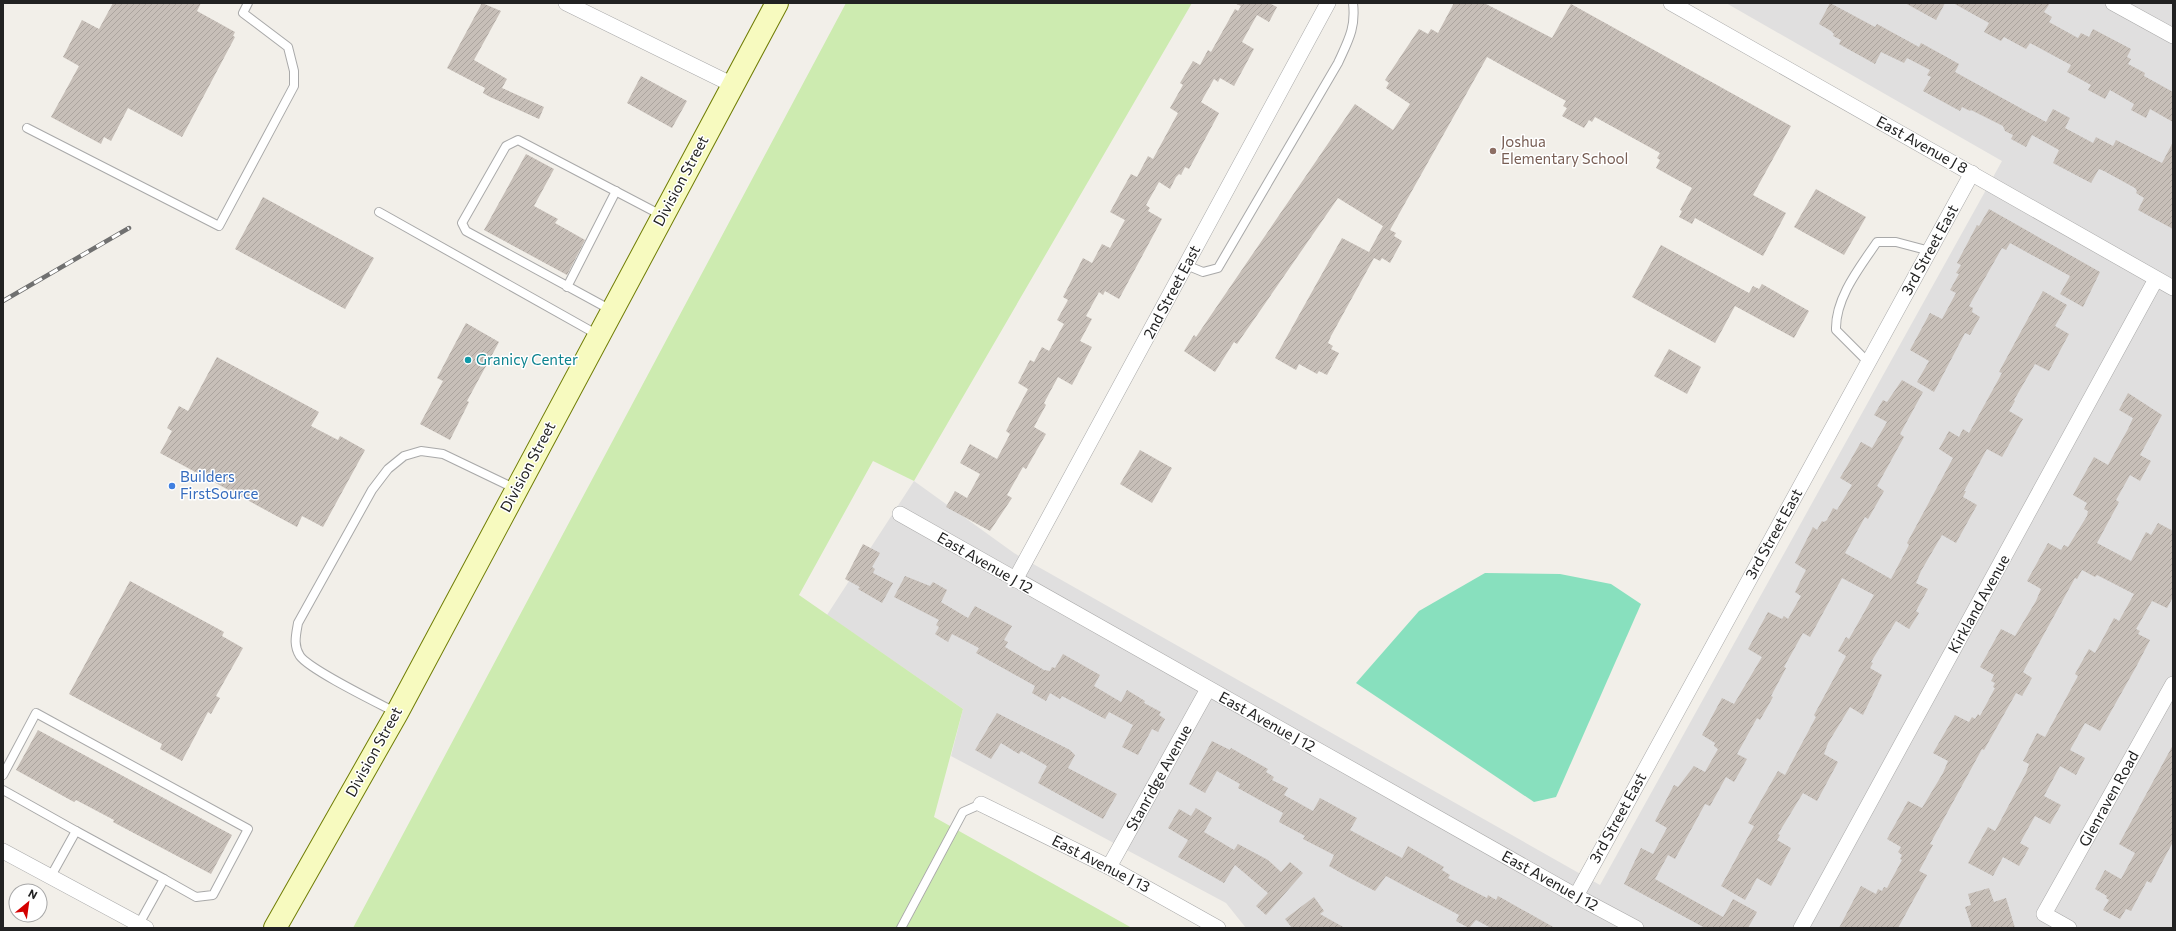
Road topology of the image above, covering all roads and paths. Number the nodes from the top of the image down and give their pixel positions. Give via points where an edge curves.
1 (248, 3) edge
2 (566, 3) edge
3 (777, 3) edge
4 (1328, 3) edge
5 (1353, 3) edge
6 (1671, 3) edge
7 (2113, 3) edge
8 (2173, 36) edge
9 (733, 85) junction
10 (27, 128) dead end
11 (1972, 173) junction
12 (616, 191) junction
13 (380, 212) dead end
14 (663, 216) junction
15 (1930, 251) junction
16 (1186, 265) junction
17 (2156, 279) junction
18 (567, 287) junction
19 (2173, 288) edge
20 (612, 310) junction
21 (599, 335) junction
22 (1868, 362) junction
23 (516, 489) junction
24 (900, 514) dead end
25 (1015, 580) junction
26 (2173, 684) edge
27 (1208, 689) junction
28 (397, 713) junction
29 (3, 775) edge
30 (3, 790) edge
31 (981, 804) joint
32 (76, 831) junction
33 (3, 851) edge
34 (1109, 867) junction
35 (51, 876) junction
36 (164, 879) junction
37 (1576, 896) junction
38 (142, 926) edge
39 (275, 928) edge
40 (901, 928) edge
41 (1218, 928) edge
42 (1636, 928) edge
43 (1802, 928) edge
44 (2070, 928) edge

1 - 10 lane via 243,13 288,47 294,71 294,86 219,226
2 - 9 street
3 - 9 main road, Division Street
4 - 16 street, 2nd Street East
5 - 16 lane via 1355,19 1338,62 1218,268 1203,272
6 - 11 street, East Avenue J 8
7 - 8 street
9 - 14 main road, Division Street
11 - 15 street, 3rd Street East
11 - 17 street, East Avenue J 8
12 - 14 lane
12 - 18 lane
12 - 18 lane via 518,140 506,146 462,223 466,231
13 - 21 lane
14 - 20 main road, Division Street
15 - 22 street, 3rd Street East
15 - 22 lane via 1896,242 1877,242 1855,274 1835,316 1836,330
16 - 25 street, 2nd Street East
17 - 19 street, East Avenue J 8
17 - 43 street, Kirkland Avenue
18 - 20 lane
20 - 21 main road, Division Street
21 - 23 main road, Division Street
22 - 37 street, 3rd Street East
23 - 28 main road, Division Street
23 - 28 lane via 443,454 421,450 404,456 388,469 372,490 298,624 294,641 301,657 318,670
24 - 25 street, East Avenue J 12
25 - 27 street, East Avenue J 12
26 - 44 street, Glenraven Road via 2044,914
27 - 34 street, Stanridge Avenue
27 - 37 street, East Avenue J 12
28 - 39 main road, Division Street
29 - 36 lane via 36,713 248,829 213,895 196,897
30 - 32 lane
31 - 34 street, East Avenue J 13
31 - 40 lane via 964,812
32 - 35 lane
32 - 36 lane
33 - 35 street
34 - 41 street, East Avenue J 13
35 - 38 street
36 - 38 lane
37 - 42 street, East Avenue J 12

